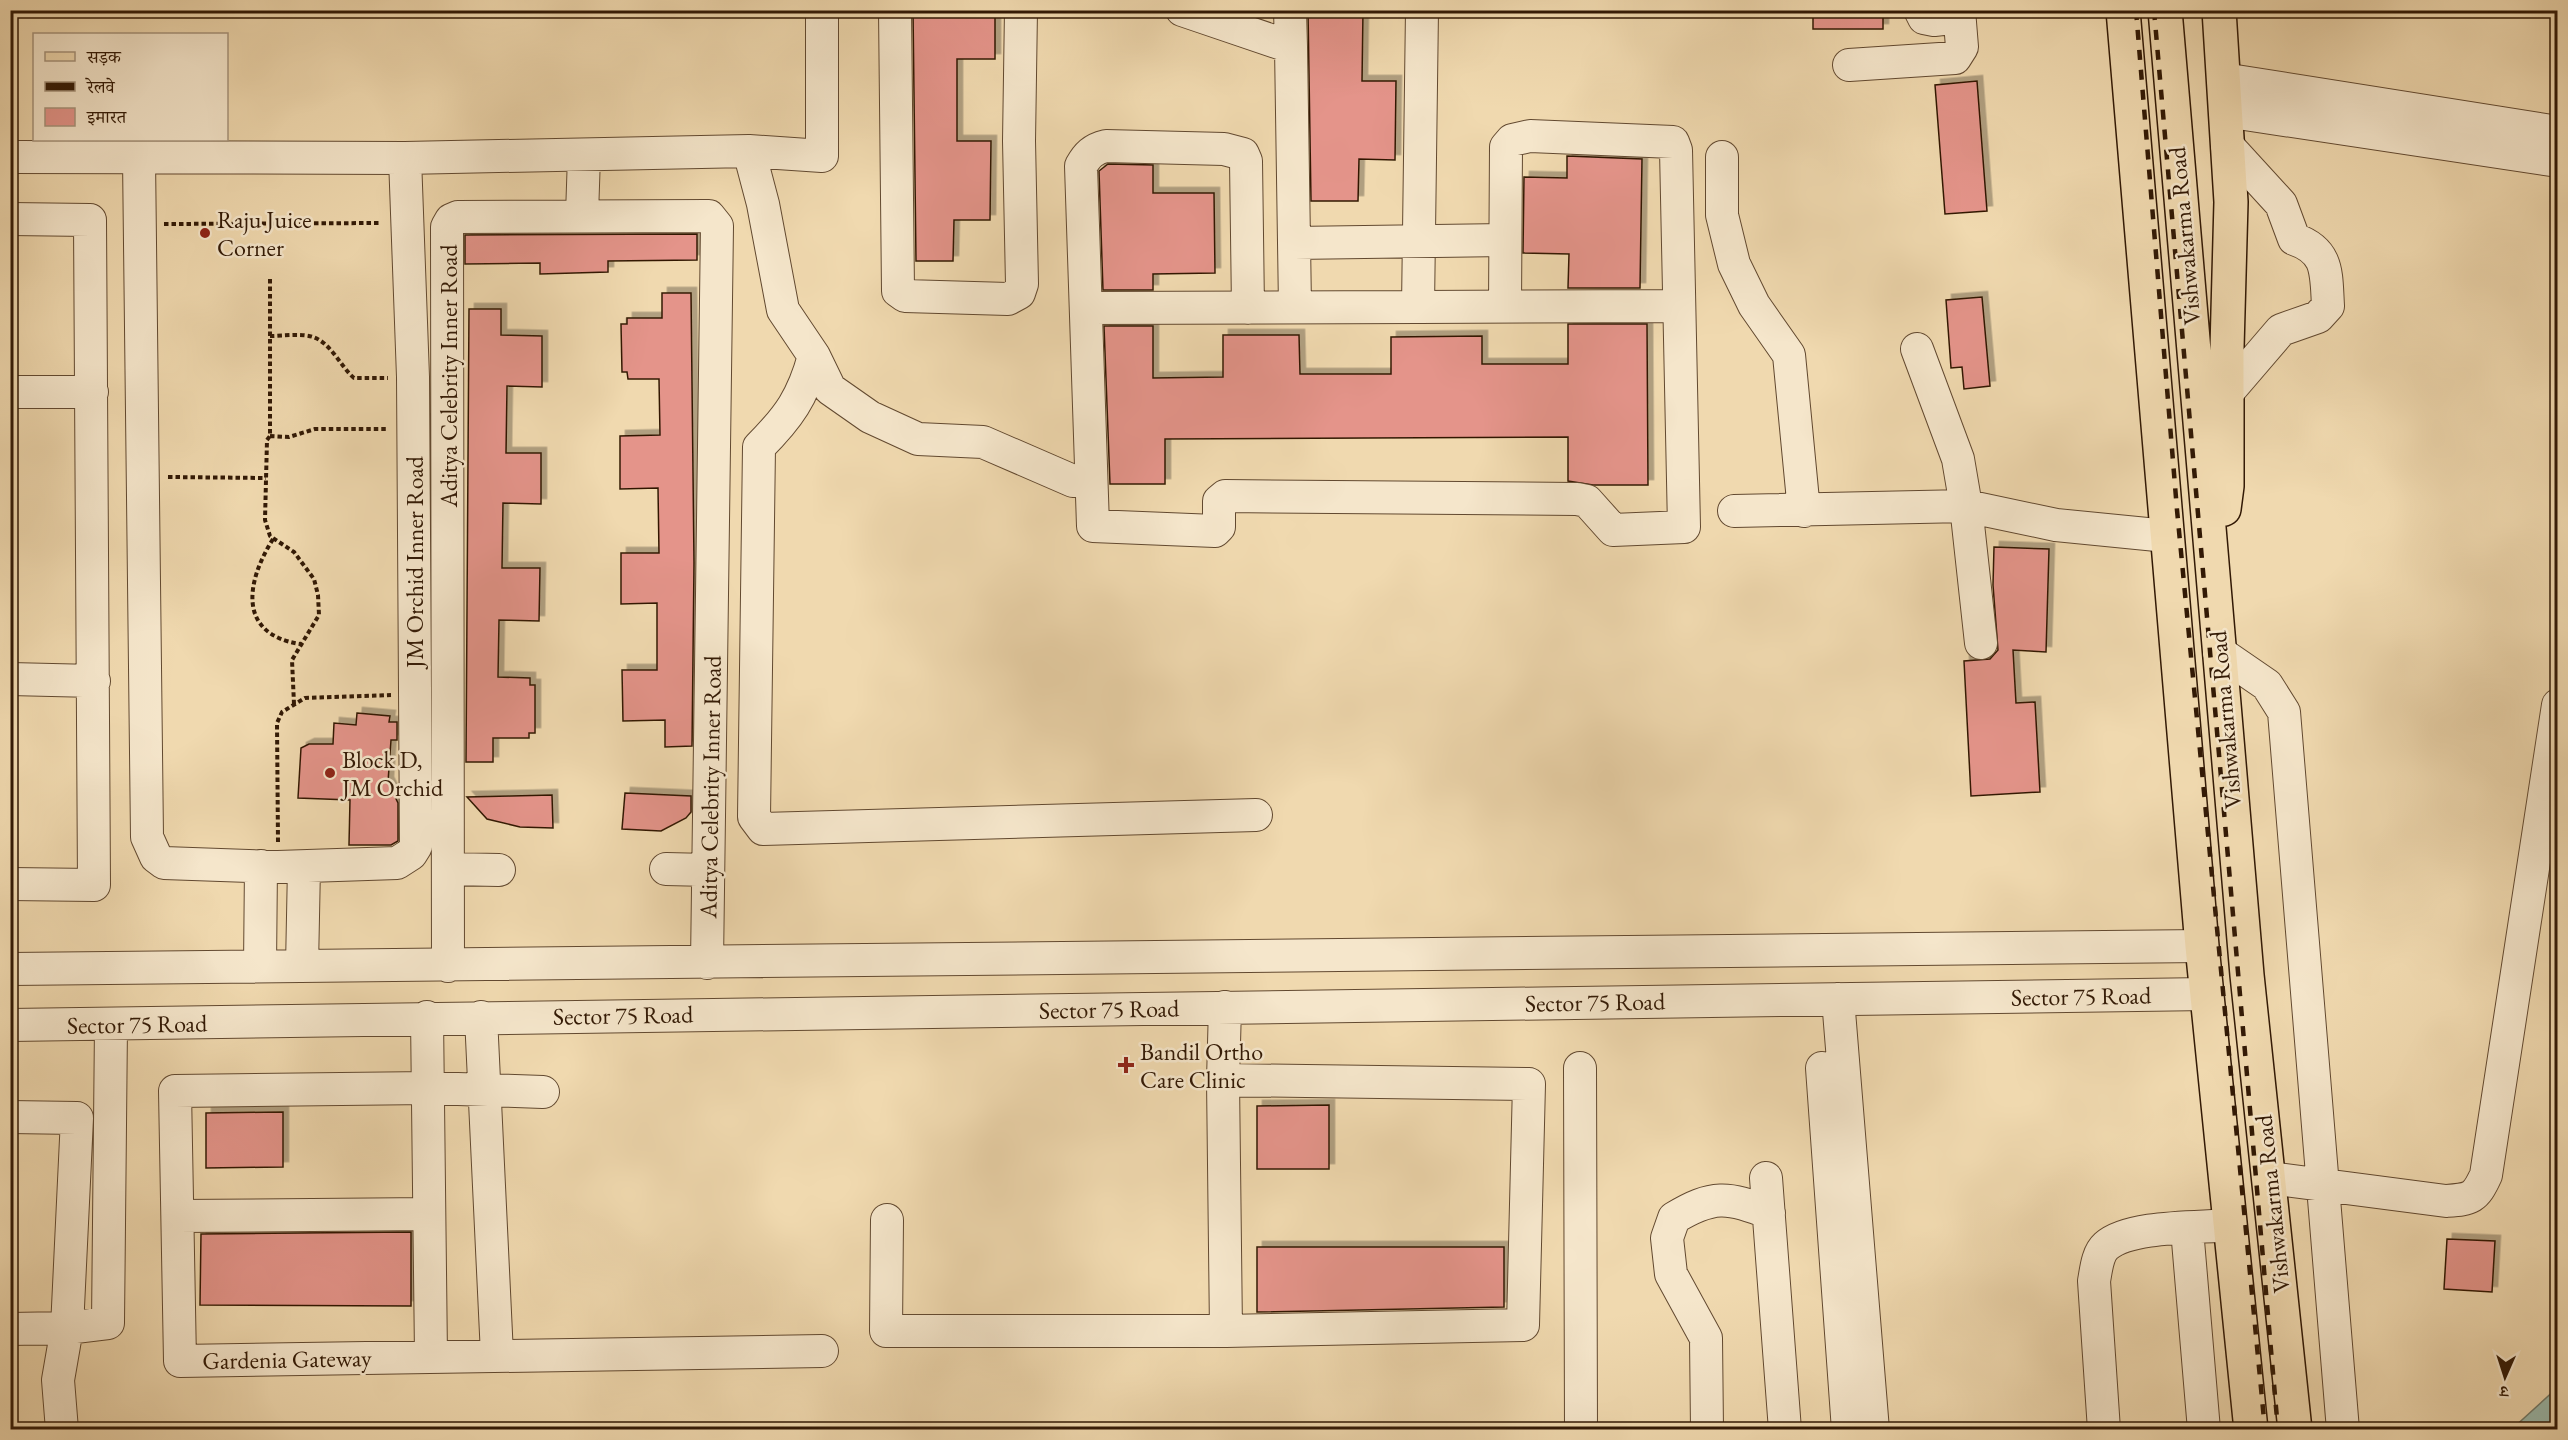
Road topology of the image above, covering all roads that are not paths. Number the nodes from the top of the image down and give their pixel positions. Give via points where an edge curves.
1 (822, 10) edge
2 (895, 10) edge
3 (1021, 10) edge
4 (1182, 10) edge
5 (1290, 10) edge
6 (1422, 10) edge
7 (1920, 10) edge
8 (2219, 10) edge
9 (1959, 14) edge
10 (2123, 15) edge
11 (2166, 15) edge
12 (1291, 47) junction
13 (2169, 57) junction
14 (2128, 58) junction
15 (1849, 65) dead end
16 (2223, 79) junction
17 (2225, 111) junction
18 (2558, 132) edge
19 (2228, 145) junction
20 (749, 151) junction
21 (584, 156) junction
22 (10, 157) edge
23 (1722, 157) dead end
24 (139, 158) junction
25 (405, 158) junction
26 (2558, 161) edge
27 (582, 215) junction
28 (10, 219) edge
29 (1505, 240) junction
30 (1419, 241) junction
31 (1294, 243) junction
32 (1505, 306) junction
33 (1679, 306) junction
34 (1295, 307) junction
35 (1418, 307) junction
36 (1086, 308) junction
37 (1248, 308) junction
38 (1917, 350) dead end
39 (814, 356) junction
40 (10, 392) edge
41 (92, 392) junction
42 (2227, 393) junction
43 (1073, 481) dead end
44 (1966, 506) junction
45 (1734, 511) dead end
46 (1804, 511) junction
47 (2167, 536) junction
48 (2214, 584) junction
49 (1981, 643) dead end
50 (2219, 652) junction
51 (10, 679) edge
52 (94, 681) junction
53 (2558, 705) edge
54 (1256, 815) dead end
55 (281, 867) junction
56 (448, 869) junction
57 (666, 869) dead end
58 (499, 870) dead end
59 (708, 870) junction
60 (10, 884) edge
61 (2202, 946) junction
62 (2117, 947) junction
63 (707, 963) junction
64 (260, 966) junction
65 (302, 966) junction
66 (448, 966) junction
67 (10, 969) edge
68 (2207, 994) junction
69 (2118, 996) junction
70 (1828, 999) junction
71 (1225, 1007) junction
72 (428, 1017) junction
73 (481, 1017) junction
74 (10, 1025) edge
75 (111, 1025) junction
76 (1580, 1068) dead end
77 (1223, 1080) junction
78 (428, 1088) junction
79 (485, 1091) junction
80 (543, 1092) dead end
81 (10, 1117) edge
82 (1766, 1178) dead end
83 (2270, 1178) junction
84 (2324, 1185) junction
85 (1769, 1213) junction
86 (429, 1214) junction
87 (178, 1216) junction
88 (888, 1220) dead end
89 (2230, 1225) junction
90 (2187, 1228) junction
91 (67, 1328) junction
92 (10, 1329) edge
93 (1226, 1331) junction
94 (822, 1351) dead end
95 (497, 1355) junction
96 (431, 1356) junction
97 (62, 1430) edge
98 (1581, 1430) edge
99 (1707, 1430) edge
100 (1785, 1430) edge
101 (1848, 1430) edge
102 (1873, 1430) edge
103 (2104, 1430) edge
104 (2204, 1430) edge
105 (2252, 1430) edge
106 (2295, 1430) edge
107 (2343, 1430) edge

1 - 20 street via 822,156
2 - 3 street via 898,291 905,296 1008,299 1019,293 1022,284
4 - 12 street
5 - 12 street
6 - 30 street
7 - 9 street via 1924,18 1934,20
8 - 16 main road
9 - 15 street via 1962,47 1955,58
10 - 11 main road
10 - 14 main road, Vishwakarma Road
11 - 13 main road, Vishwakarma Road
12 - 31 street
13 - 14 main road
13 - 48 main road, Vishwakarma Road
14 - 47 main road, Vishwakarma Road
16 - 17 main road
16 - 18 street
17 - 19 main road
17 - 26 street
19 - 42 main road via 2231,202
19 - 42 street via 2281,204 2294,239 2312,245 2320,255 2328,306 2318,317 2281,330
20 - 21 street
20 - 39 street via 783,310
21 - 25 street
21 - 27 street
22 - 24 street
23 - 46 street via 1722,214 1734,264 1754,304 1789,354
24 - 25 street
24 - 55 street, JM Orchid Inner Road via 147,837 150,848 164,863
25 - 55 street, JM Orchid Inner Road via 413,377 416,846 397,863
27 - 56 street, Aditya Celebrity Inner Road via 458,217 447,227
27 - 59 street, Aditya Celebrity Inner Road via 710,216 717,226
28 - 41 street via 90,220
29 - 30 street
29 - 32 street
29 - 33 street via 1506,147 1512,140 1530,136 1670,141 1676,150
30 - 31 street
30 - 35 street
31 - 34 street
32 - 33 street
32 - 35 street
33 - 36 street via 1684,527 1620,531 1613,530 1587,501 1576,499 1225,496 1219,501 1219,527 1215,531 1093,526
34 - 35 street
34 - 37 street
36 - 37 street
36 - 37 street via 1081,166 1096,148 1106,146 1224,149 1242,154 1246,161
38 - 44 street via 1958,459
39 - 43 street via 830,389 870,417 918,439 983,442
39 - 54 street via 802,392 783,423 759,447 754,817 763,829
40 - 41 street
41 - 52 street
42 - 48 main road via 2227,486
44 - 46 street
44 - 47 street via 2056,525
44 - 49 street
45 - 46 street
47 - 61 main road, Vishwakarma Road
48 - 50 main road, Vishwakarma Road
50 - 83 main road, Vishwakarma Road via 2247,975
50 - 84 street via 2267,685 2284,712
51 - 52 street
52 - 60 street via 94,885
53 - 84 street via 2486,1175 2478,1194 2468,1200 2446,1202
55 - 64 street
55 - 65 street
56 - 58 street
56 - 66 street, Aditya Celebrity Inner Road
57 - 59 street
59 - 63 street, Aditya Celebrity Inner Road
61 - 62 street, Sector 75 Road
61 - 68 main road, Vishwakarma Road
62 - 63 street, Sector 75 Road
62 - 69 street
63 - 66 street, Sector 75 Road
64 - 65 street, Sector 75 Road
64 - 67 street, Sector 75 Road
65 - 66 street, Sector 75 Road
68 - 69 street, Sector 75 Road
68 - 89 main road, Vishwakarma Road
69 - 70 street, Sector 75 Road
70 - 71 street, Sector 75 Road
70 - 101 street
70 - 102 street
71 - 73 street, Sector 75 Road
71 - 77 street
72 - 73 street, Sector 75 Road
72 - 75 street, Sector 75 Road
72 - 78 street
73 - 79 street
74 - 75 street, Sector 75 Road
75 - 91 street via 108,1323
76 - 98 street
77 - 93 street
77 - 93 street via 1529,1084 1523,1325
78 - 79 street, Gardenia Gateway
78 - 86 street
78 - 87 street, Gardenia Gateway via 175,1091
79 - 80 street, Gardenia Gateway
79 - 95 street
81 - 91 street via 77,1118
82 - 85 street
83 - 84 street
83 - 106 main road, Vishwakarma Road
84 - 107 street
85 - 99 street via 1733,1199 1696,1204 1674,1218 1667,1238 1671,1274 1706,1338
85 - 100 street
86 - 87 street
86 - 96 street
87 - 96 street, Gardenia Gateway via 180,1361
88 - 93 street via 886,1331
89 - 90 street
89 - 105 main road, Vishwakarma Road
90 - 103 street via 2127,1236 2105,1247 2097,1263 2094,1281
90 - 104 street
91 - 92 street
91 - 97 street via 58,1380
94 - 95 street, Gardenia Gateway
95 - 96 street, Gardenia Gateway

